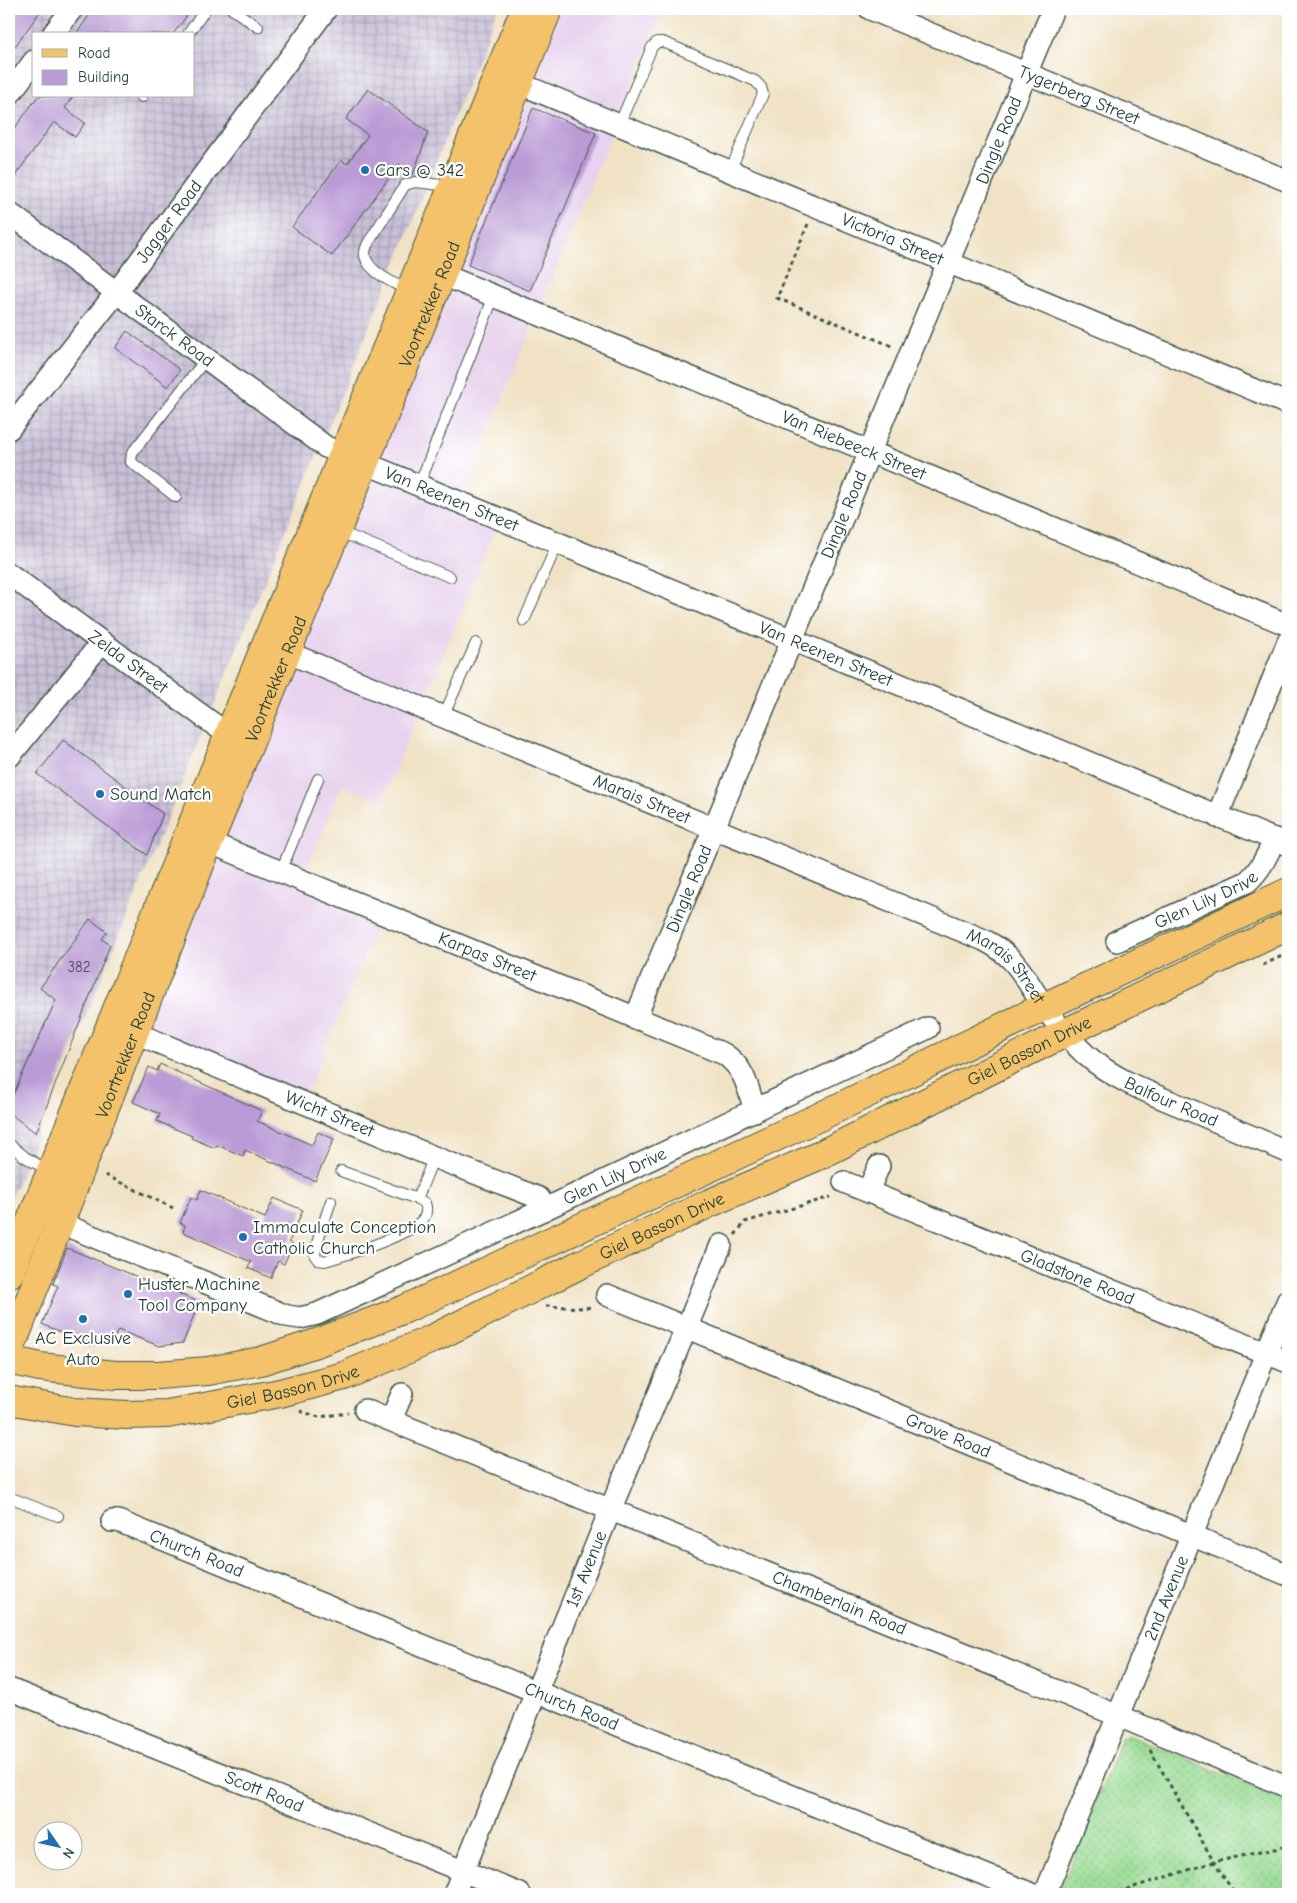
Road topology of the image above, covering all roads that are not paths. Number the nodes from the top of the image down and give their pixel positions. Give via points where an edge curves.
1 (72, 9) edge
2 (206, 9) edge
3 (232, 9) edge
4 (326, 9) edge
5 (870, 9) edge
6 (1053, 9) edge
7 (529, 12) edge
8 (258, 27) dead end
9 (55, 32) edge
10 (189, 32) edge
11 (32, 64) edge
12 (1026, 73) junction
13 (508, 78) junction
14 (9, 95) edge
15 (619, 125) junction
16 (730, 172) junction
17 (1288, 181) edge
18 (452, 186) junction
19 (9, 213) edge
20 (948, 263) junction
21 (431, 270) junction
22 (409, 292) junction
23 (116, 293) junction
24 (494, 296) junction
25 (206, 359) junction
26 (1288, 404) edge
27 (9, 429) edge
28 (869, 450) junction
29 (354, 458) junction
30 (419, 485) junction
31 (176, 497) dead end
32 (337, 530) junction
33 (558, 542) junction
34 (9, 574) edge
35 (450, 577) dead end
36 (524, 621) dead end
37 (1288, 625) edge
38 (792, 640) junction
39 (102, 642) junction
40 (1288, 642) edge
41 (476, 643) dead end
42 (277, 648) junction
43 (443, 717) junction
44 (239, 739) junction
45 (9, 757) edge
46 (318, 779) dead end
47 (1217, 817) junction
48 (713, 830) junction
49 (199, 838) junction
50 (1282, 842) edge
51 (281, 871) junction
52 (1288, 892) edge
53 (1288, 926) edge
54 (1117, 941) dead end
55 (1044, 1007) junction
56 (635, 1019) junction
57 (123, 1028) junction
58 (928, 1028) dead end
59 (1065, 1033) junction
60 (755, 1111) junction
61 (9, 1144) edge
62 (1288, 1152) edge
63 (434, 1157) junction
64 (879, 1166) dead end
65 (341, 1171) dead end
66 (50, 1172) junction
67 (841, 1189) road end
68 (868, 1191) junction
69 (417, 1200) junction
70 (332, 1201) dead end
71 (545, 1209) junction
72 (60, 1222) junction
73 (726, 1244) road end
74 (9, 1274) edge
75 (1288, 1300) edge
76 (600, 1301) road end
77 (686, 1328) junction
78 (9, 1352) edge
79 (1267, 1354) junction
80 (9, 1360) edge
81 (1288, 1362) edge
82 (402, 1394) dead end
83 (9, 1400) edge
84 (358, 1411) road end
85 (391, 1420) junction
86 (9, 1497) edge
87 (611, 1508) junction
88 (58, 1516) dead end
89 (112, 1521) dead end
90 (1192, 1535) junction
91 (1288, 1575) edge
92 (9, 1689) edge
93 (537, 1692) junction
94 (1117, 1715) junction
95 (1288, 1787) edge
96 (464, 1871) junction
97 (454, 1894) edge
98 (520, 1894) edge
99 (1032, 1894) edge
100 (1045, 1894) edge

1 - 9 street
2 - 10 lane
3 - 8 lane
4 - 23 street, Jagger Road
5 - 12 street, Tygerberg Street
6 - 12 street, Dingle Road
7 - 13 main road, Voortrekker Road
11 - 14 street
12 - 17 street, Tygerberg Street
12 - 20 street, Dingle Road
13 - 15 street, Victoria Street
13 - 18 main road, Voortrekker Road
13 - 21 main road, Voortrekker Road
15 - 16 street, Victoria Street
15 - 16 lane via 652,47 663,42 755,81 762,87
16 - 20 street, Victoria Street
18 - 21 main road, Voortrekker Road
18 - 22 lane via 415,182 405,185 367,245 364,253 371,266
19 - 23 street, Starck Road
20 - 26 street, Victoria Street
20 - 28 street, Dingle Road
21 - 22 main road, Voortrekker Road
21 - 24 street, Van Riebeeck Street
21 - 29 main road, Voortrekker Road
22 - 29 main road, Voortrekker Road
23 - 25 street, Starck Road
23 - 27 street, Jagger Road
24 - 28 street, Van Riebeeck Street
24 - 30 lane
25 - 29 street, Starck Road via 326,447
25 - 31 lane via 132,453 131,462
28 - 37 street, Van Riebeeck Street
28 - 38 street, Dingle Road
29 - 30 street, Van Reenen Street
29 - 32 main road, Voortrekker Road
29 - 42 main road, Voortrekker Road
30 - 33 street, Van Reenen Street
32 - 35 lane
32 - 42 main road, Voortrekker Road
33 - 36 lane
33 - 38 street, Van Reenen Street
34 - 39 street, Zelda Street
38 - 47 street, Van Reenen Street
38 - 48 street, Dingle Road
39 - 44 street, Zelda Street
39 - 45 street
40 - 47 street
41 - 43 lane
42 - 43 street, Marais Street
42 - 44 main road, Voortrekker Road
43 - 48 street, Marais Street
44 - 49 main road, Voortrekker Road
46 - 51 lane
47 - 50 street, Van Reenen Street
48 - 55 street, Marais Street via 995,946 1015,962
48 - 56 street, Dingle Road
49 - 51 street, Karpas Street
49 - 57 main road, Voortrekker Road
50 - 54 street, Glen Lily Drive via 1248,882
51 - 56 street, Karpas Street
52 - 55 main road, Giel Basson Drive
53 - 59 main road, Giel Basson Drive
55 - 59 street, Marais Street
55 - 80 main road, Giel Basson Drive via 817,1118 405,1309 301,1349 208,1371 158,1375 114,1375 40,1367
56 - 60 street, Karpas Street via 724,1054 736,1062
57 - 63 street, Wicht Street
57 - 66 main road, Voortrekker Road
57 - 72 main road, Voortrekker Road
58 - 60 street, Glen Lily Drive
59 - 62 street, Balfour Road via 1087,1056 1148,1092
59 - 83 main road, Giel Basson Drive via 816,1157 666,1224 432,1339 344,1376 280,1393 167,1414 75,1412
60 - 71 street, Glen Lily Drive
61 - 66 lane
63 - 69 lane
63 - 71 street, Wicht Street via 539,1198
64 - 68 street
65 - 69 lane
66 - 74 main road, Voortrekker Road
67 - 68 street, Gladstone Road
68 - 79 street, Gladstone Road
69 - 70 lane via 425,1204 427,1210 419,1223 367,1248 325,1262 315,1256 316,1246
71 - 72 street, Glen Lily Drive via 317,1314 300,1318 288,1316
72 - 78 main road, Voortrekker Road
73 - 77 street, 1st Avenue
75 - 79 street, 2nd Avenue
76 - 77 street, Grove Road
77 - 87 street, 1st Avenue
77 - 90 street, Grove Road
79 - 81 street, Gladstone Road
79 - 90 street, 2nd Avenue
82 - 85 street
84 - 85 street, Chamberlain Road
85 - 87 street, Chamberlain Road
86 - 88 lane
87 - 93 street, 1st Avenue
87 - 94 street, Chamberlain Road
89 - 93 street, Church Road
90 - 91 street, Grove Road
90 - 94 street, 2nd Avenue
92 - 96 street, Scott Road
93 - 96 street, 1st Avenue
93 - 99 street, Church Road
94 - 95 street, Chamberlain Road
94 - 100 street, 2nd Avenue
96 - 97 street, 1st Avenue
96 - 98 street, Scott Road

